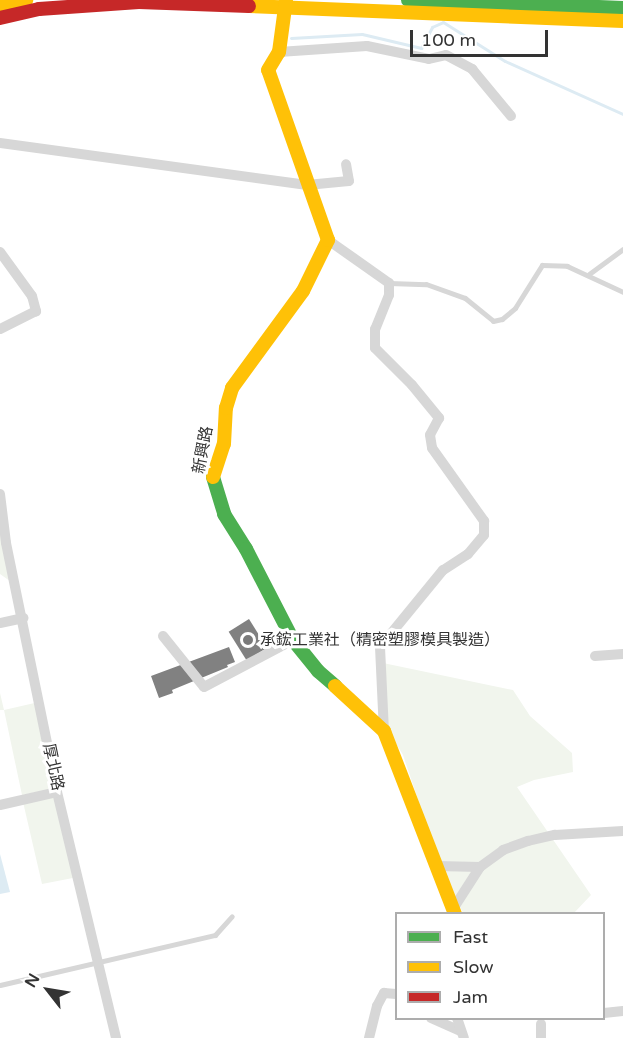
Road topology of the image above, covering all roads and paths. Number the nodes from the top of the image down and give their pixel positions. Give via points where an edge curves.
1 (26, 0) edge
2 (408, 0) edge
3 (286, 3) edge
4 (0, 6) edge
5 (623, 8) edge
6 (0, 18) edge
7 (623, 21) edge
8 (279, 52) junction
9 (511, 116) dead end
10 (0, 143) edge
11 (346, 164) dead end
12 (307, 185) junction
13 (328, 240) junction
14 (623, 249) edge
15 (0, 252) edge
16 (589, 274) junction
17 (389, 283) junction
18 (623, 292) edge
19 (0, 329) edge
20 (0, 494) edge
21 (23, 618) junction
22 (0, 623) edge
23 (163, 636) dead end
24 (293, 640) junction
25 (623, 654) edge
26 (595, 656) dead end
27 (384, 731) junction
28 (57, 792) junction
29 (0, 806) edge
30 (623, 831) edge
31 (437, 866) junction
32 (480, 867) junction
33 (454, 911) edge
34 (232, 916) dead end
35 (99, 962) junction
36 (0, 985) edge
37 (395, 994) edge
38 (623, 1011) edge
39 (605, 1013) edge
40 (435, 1020) edge
41 (458, 1020) edge
42 (538, 1021) edge
43 (462, 1035) edge
44 (116, 1038) edge
45 (369, 1038) edge
46 (541, 1038) edge

1 - 4 street
2 - 5 street
3 - 6 street via 96,3
3 - 7 street
3 - 8 street
8 - 9 street via 367,46 429,58 446,55 472,69
8 - 12 street via 268,70
10 - 12 street
11 - 12 street via 349,181
12 - 13 street
13 - 17 street
13 - 24 street, 新興路 via 303,291 232,388 226,408 224,444 212,479 224,514
14 - 16 lane
15 - 19 street via 32,296 36,311
16 - 17 lane via 567,266 542,265 515,309 493,321 465,298 426,284
16 - 18 lane
17 - 27 street via 389,295 375,329 375,348 439,418 430,435 432,448 484,521 484,535 468,554 443,570 380,647
20 - 21 street, 厚北路 via 6,543
21 - 22 street
21 - 28 street, 厚北路
23 - 24 street via 204,687
24 - 27 street, 新興路 via 318,671
25 - 26 street
27 - 31 street, 新興路
28 - 29 street
28 - 35 street, 厚北路
30 - 32 street via 528,840 503,850
31 - 32 street
31 - 33 street, 新興路
32 - 33 street
34 - 35 lane via 215,935
35 - 36 lane
35 - 44 street, 厚北路
37 - 45 street via 384,993
38 - 39 street
40 - 43 street
41 - 43 street
42 - 46 street

